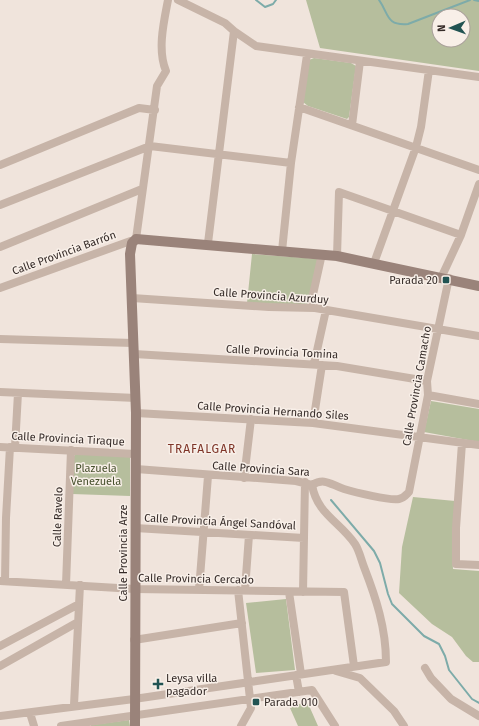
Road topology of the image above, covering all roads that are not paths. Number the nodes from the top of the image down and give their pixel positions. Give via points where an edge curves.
1 (168, 0) edge
2 (178, 0) edge
3 (234, 31) junction
4 (306, 54) junction
5 (360, 61) junction
6 (429, 70) junction
7 (479, 77) edge
8 (299, 107) junction
9 (155, 110) junction
10 (352, 126) junction
11 (150, 146) junction
12 (416, 147) junction
13 (219, 154) junction
14 (291, 163) junction
15 (0, 165) edge
16 (479, 170) edge
17 (479, 184) edge
18 (142, 190) junction
19 (0, 205) edge
20 (393, 210) junction
21 (462, 235) junction
22 (136, 239) junction
23 (208, 243) junction
24 (0, 248) edge
25 (282, 251) junction
26 (322, 254) junction
27 (337, 256) junction
28 (374, 263) junction
29 (445, 277) junction
30 (479, 286) edge
31 (0, 288) edge
32 (132, 298) junction
33 (310, 308) junction
34 (326, 310) junction
35 (438, 329) junction
36 (479, 336) edge
37 (0, 339) edge
38 (134, 343) junction
39 (134, 354) junction
40 (318, 365) junction
41 (427, 381) junction
42 (0, 392) edge
43 (18, 393) junction
44 (428, 396) junction
45 (136, 398) junction
46 (479, 404) edge
47 (136, 413) junction
48 (251, 419) junction
49 (313, 423) junction
50 (419, 436) junction
51 (462, 443) junction
52 (479, 445) edge
53 (0, 447) edge
54 (12, 447) junction
55 (71, 450) junction
56 (135, 454) junction
57 (136, 469) junction
58 (208, 476) junction
59 (244, 478) junction
60 (308, 484) junction
61 (405, 497) joint
62 (135, 528) junction
63 (203, 532) junction
64 (250, 535) junction
65 (304, 538) junction
66 (479, 565) edge
67 (3, 581) edge
68 (66, 585) junction
69 (80, 586) junction
70 (135, 589) junction
71 (199, 590) junction
72 (242, 590) junction
73 (289, 592) junction
74 (303, 592) junction
75 (79, 604) junction
76 (78, 622) junction
77 (242, 623) junction
78 (134, 640) junction
79 (0, 646) edge
80 (0, 666) edge
81 (354, 666) junction
82 (425, 668) dead end
83 (331, 670) junction
84 (298, 674) junction
85 (249, 681) junction
86 (299, 692) junction
87 (134, 699) junction
88 (251, 699) junction
89 (74, 705) junction
90 (30, 713) junction
91 (0, 716) edge
92 (479, 716) edge
93 (247, 717) junction
94 (134, 721) edge
95 (85, 724) edge
96 (34, 726) edge
97 (61, 726) edge
98 (241, 726) edge
99 (251, 726) edge
100 (335, 726) edge
101 (403, 726) edge

1 - 9 street via 163,27 166,70 158,86
2 - 3 street via 226,23
3 - 4 street via 256,46
3 - 13 street
4 - 5 street
4 - 8 street
5 - 6 street
5 - 10 street
6 - 7 street
6 - 12 street
8 - 10 street
8 - 14 street
9 - 11 street
9 - 15 street via 139,108
10 - 12 street
11 - 13 street
11 - 18 street
11 - 19 street
12 - 16 street
12 - 20 street
13 - 14 street
13 - 23 street
14 - 25 street
17 - 21 street, Calle Provincia Camacho
18 - 22 street
18 - 24 street
20 - 21 street
20 - 27 street via 339,192
20 - 28 street
21 - 29 street, Calle Provincia Camacho
22 - 23 street
22 - 31 street, Calle Provincia Barrón
22 - 32 street, Calle Provincia Arze via 130,248
23 - 25 street
25 - 26 street
26 - 27 street
26 - 33 street
27 - 28 street
28 - 29 street
29 - 30 street
29 - 35 street, Calle Provincia Camacho
32 - 33 street, Calle Provincia Azurduy
32 - 38 street, Calle Provincia Arze
33 - 34 street, Calle Provincia Azurduy
34 - 35 street, Calle Provincia Azurduy
34 - 40 street
35 - 36 street, Calle Provincia Azurduy
35 - 41 street, Calle Provincia Camacho
37 - 38 street
38 - 39 street, Calle Provincia Arze
39 - 40 street, Calle Provincia Tomina
39 - 45 street, Calle Provincia Arze
40 - 41 street, Calle Provincia Tomina
40 - 49 street
41 - 44 street, Calle Provincia Camacho
42 - 43 street
43 - 45 street
43 - 54 street
44 - 46 street
44 - 50 street, Calle Provincia Camacho
45 - 47 street, Calle Provincia Arze
47 - 48 street, Calle Provincia Hernando Siles
47 - 56 street, Calle Provincia Arze
48 - 49 street, Calle Provincia Hernando Siles
48 - 59 street
49 - 50 street, Calle Provincia Hernando Siles
50 - 51 street, Calle Provincia Hernando Siles
50 - 61 street, Calle Provincia Camacho via 409,492
51 - 52 street, Calle Provincia Hernando Siles
51 - 66 street via 456,564
53 - 54 street, Calle Provincia Tiraque
54 - 55 street, Calle Provincia Tiraque
54 - 67 street
55 - 56 street, Calle Provincia Tiraque
55 - 68 street, Calle Ravelo
56 - 57 street, Calle Provincia Arze
57 - 58 street, Calle Provincia Sara
57 - 62 street, Calle Provincia Arze
58 - 59 street, Calle Provincia Sara
58 - 63 street
59 - 60 street, Calle Provincia Sara
60 - 61 street, Calle Provincia Sara via 326,481 342,489 393,500
60 - 65 street
60 - 81 street via 329,518 355,544 380,609 386,662
62 - 63 street, Calle Provincia Ángel Sandóval
62 - 70 street, Calle Provincia Arze
63 - 64 street, Calle Provincia Ángel Sandóval
63 - 71 street
64 - 65 street, Calle Provincia Ángel Sandóval
64 - 72 street
65 - 74 street
67 - 68 street, Calle Provincia Cercado
68 - 69 street, Calle Provincia Cercado
69 - 70 street, Calle Provincia Cercado
69 - 75 street
70 - 71 street, Calle Provincia Cercado
70 - 78 street, Calle Provincia Arze
71 - 72 street, Calle Provincia Cercado
72 - 73 street, Calle Provincia Cercado
72 - 77 street
73 - 74 street, Calle Provincia Cercado
73 - 84 street
74 - 81 street, Calle Provincia Cercado via 344,592
75 - 76 street
75 - 79 street
76 - 80 street
76 - 89 street
77 - 78 street
77 - 85 street
78 - 87 street, Calle Provincia Arze
81 - 83 street
82 - 92 street via 451,699
83 - 84 street
83 - 101 street via 360,678 394,711
84 - 85 street
84 - 86 street
85 - 87 street
85 - 88 street
86 - 88 street
86 - 100 street via 312,690
87 - 89 street
87 - 94 street, Calle Provincia Arze
88 - 93 street
88 - 94 street
89 - 90 street
90 - 91 street
90 - 96 street
93 - 98 street
93 - 99 street
94 - 95 street
95 - 97 street

